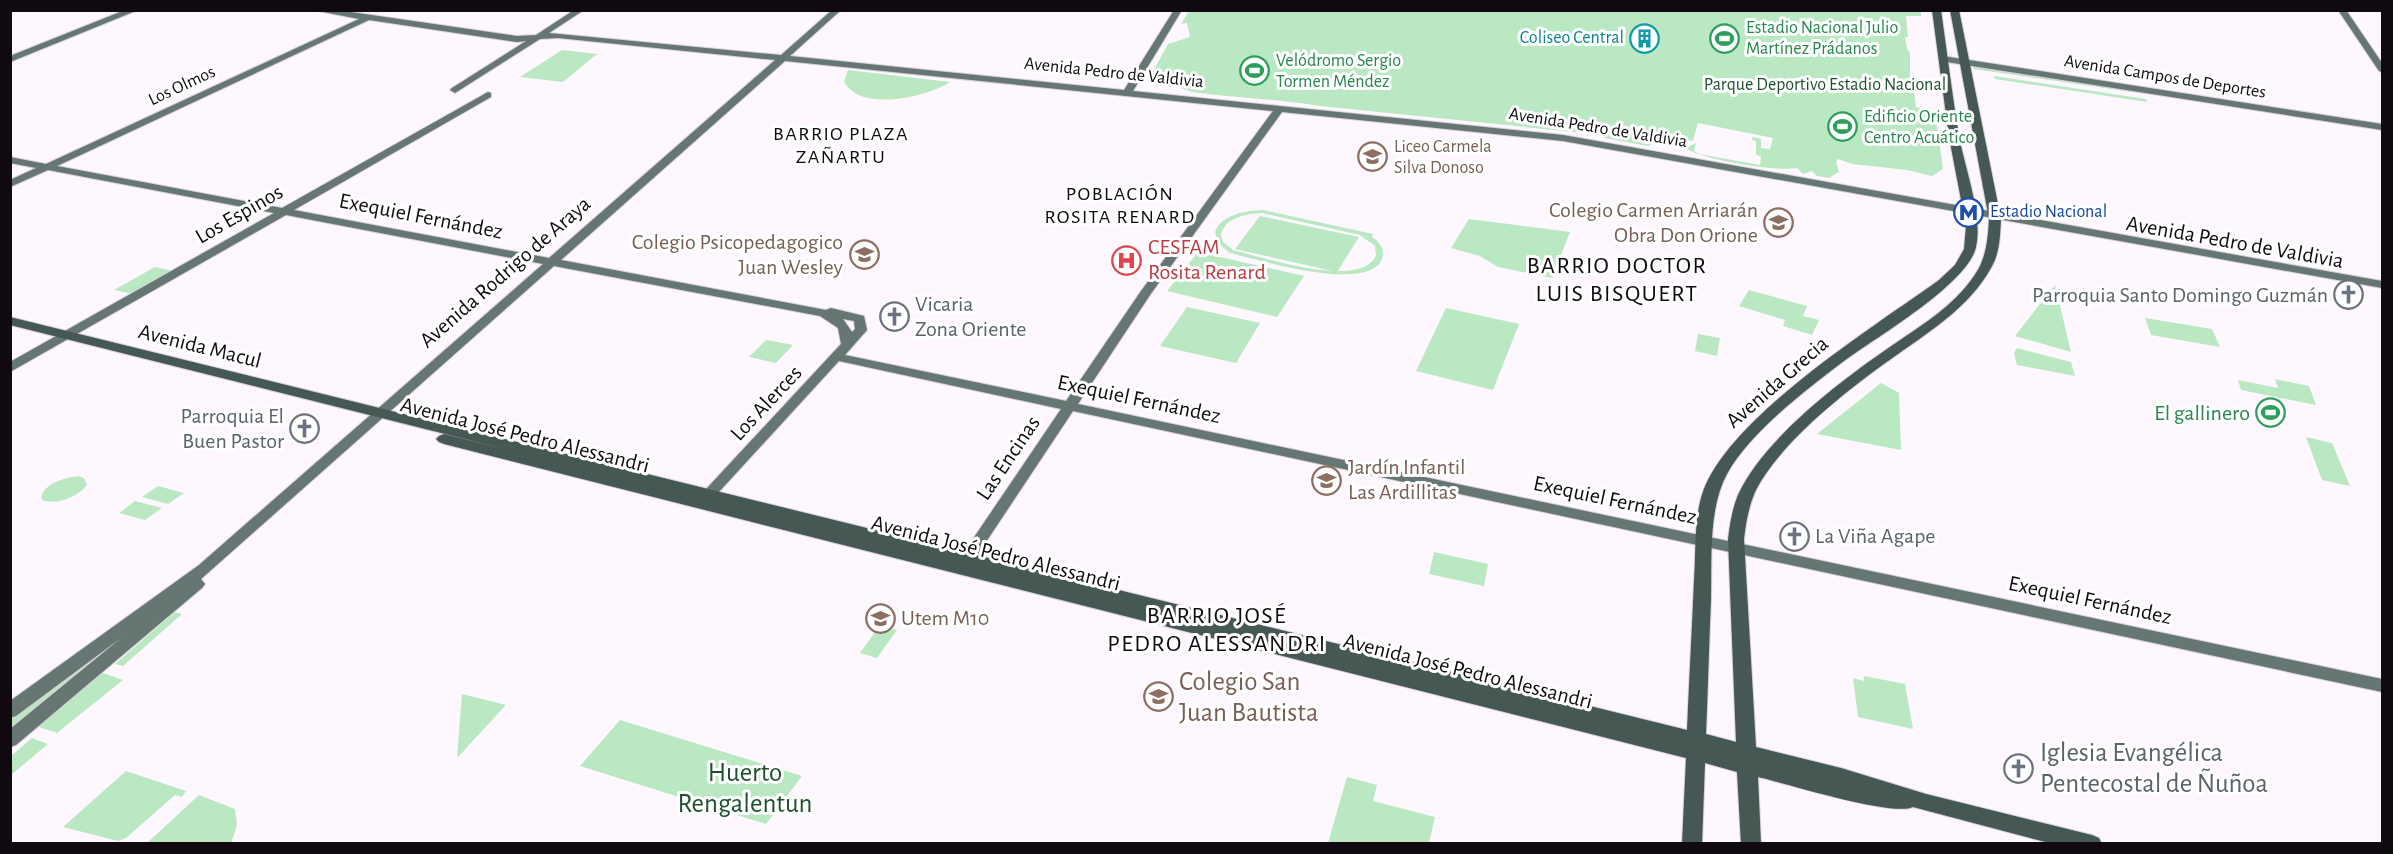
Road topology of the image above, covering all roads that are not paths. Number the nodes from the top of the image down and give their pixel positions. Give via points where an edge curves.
1 (134, 10) edge
2 (317, 10) edge
3 (580, 10) edge
4 (837, 10) edge
5 (1178, 10) edge
6 (1936, 10) edge
7 (1954, 10) edge
8 (2342, 10) edge
9 (367, 18) junction
10 (538, 37) junction
11 (784, 57) junction
12 (10, 59) edge
13 (1943, 62) junction
14 (1964, 63) junction
15 (1978, 65) joint
16 (2382, 69) edge
17 (1127, 93) junction
18 (1280, 108) junction
19 (2382, 127) edge
20 (2382, 133) edge
21 (10, 160) edge
22 (46, 167) junction
23 (10, 184) edge
24 (284, 212) junction
25 (1969, 212) junction
26 (1994, 217) junction
27 (549, 263) junction
28 (2382, 286) edge
29 (823, 313) junction
30 (10, 321) edge
31 (843, 323) junction
32 (10, 330) edge
33 (860, 331) junction
34 (62, 338) junction
35 (848, 346) junction
36 (838, 357) junction
37 (10, 368) edge
38 (1069, 407) junction
39 (374, 417) junction
40 (705, 499) junction
41 (1705, 542) junction
42 (1737, 548) junction
43 (964, 563) junction
44 (204, 569) junction
45 (2382, 686) edge
46 (10, 711) edge
47 (10, 740) edge
48 (1695, 746) junction
49 (1747, 758) junction
50 (1692, 843) edge
51 (1751, 843) edge
52 (2092, 843) edge

1 - 12 main road
2 - 9 main road, Avenida Pedro de Valdivia
3 - 10 main road
4 - 11 main road, Avenida Rodrigo de Araya
5 - 17 main road
6 - 13 main road, Avenida Grecia
7 - 14 main road
8 - 16 main road
9 - 10 main road, Avenida Pedro de Valdivia via 517,39
9 - 22 main road, Los Olmos
10 - 11 main road, Avenida Pedro de Valdivia via 556,34
10 - 24 main road, Los Espinos via 455,90 488,95
11 - 17 main road, Avenida Pedro de Valdivia
11 - 27 main road, Avenida Rodrigo de Araya
13 - 14 main road, Avenida Campos de Deportes
13 - 25 main road, Avenida Grecia
14 - 15 main road
14 - 20 main road, Avenida Campos de Deportes
14 - 26 main road
15 - 19 main road, Avenida Campos de Deportes
17 - 18 main road, Avenida Pedro de Valdivia
18 - 25 main road, Avenida Pedro de Valdivia via 1572,139
18 - 38 main road, Las Encinas
21 - 22 main road, Exequiel Fernández
22 - 23 main road, Los Olmos
22 - 24 main road, Exequiel Fernández
24 - 27 main road, Exequiel Fernández
24 - 34 main road, Los Espinos
25 - 26 main road, Avenida Pedro de Valdivia
25 - 41 main road, Avenida Grecia via 1973,232 1970,249 1950,278 1838,358 1773,412 1735,450 1709,499
26 - 28 main road, Avenida Pedro de Valdivia
26 - 42 main road via 1992,255 1970,290 1864,372 1805,424 1760,473 1742,508
27 - 29 main road, Exequiel Fernández
27 - 39 main road, Avenida Rodrigo de Araya
29 - 31 main road, Exequiel Fernández
29 - 33 main road, Exequiel Fernández via 856,317 861,320
30 - 34 main road, Avenida Macul
31 - 33 main road, Exequiel Fernández via 853,332
31 - 35 main road
32 - 34 main road, Avenida Macul
33 - 35 main road, Los Alerces
34 - 37 main road, Los Espinos
34 - 39 main road, Avenida Macul
35 - 36 main road, Los Alerces
36 - 38 main road, Exequiel Fernández
36 - 40 main road, Los Alerces
38 - 41 main road, Exequiel Fernández
38 - 43 main road, Las Encinas
39 - 40 main road, Avenida José Pedro Alessandri
39 - 44 main road, Avenida Rodrigo de Araya
40 - 43 main road, Avenida José Pedro Alessandri
41 - 42 main road, Exequiel Fernández
41 - 48 main road, Avenida Grecia
42 - 45 main road, Exequiel Fernández
42 - 49 main road
43 - 48 main road, Avenida José Pedro Alessandri
44 - 46 main road, Avenida Rodrigo de Araya
44 - 47 main road, Avenida Rodrigo de Araya via 197,584 177,602
48 - 49 main road, Avenida José Pedro Alessandri
48 - 50 main road, Avenida Grecia
49 - 51 main road
49 - 52 main road, Avenida José Pedro Alessandri via 1872,797 1926,803

